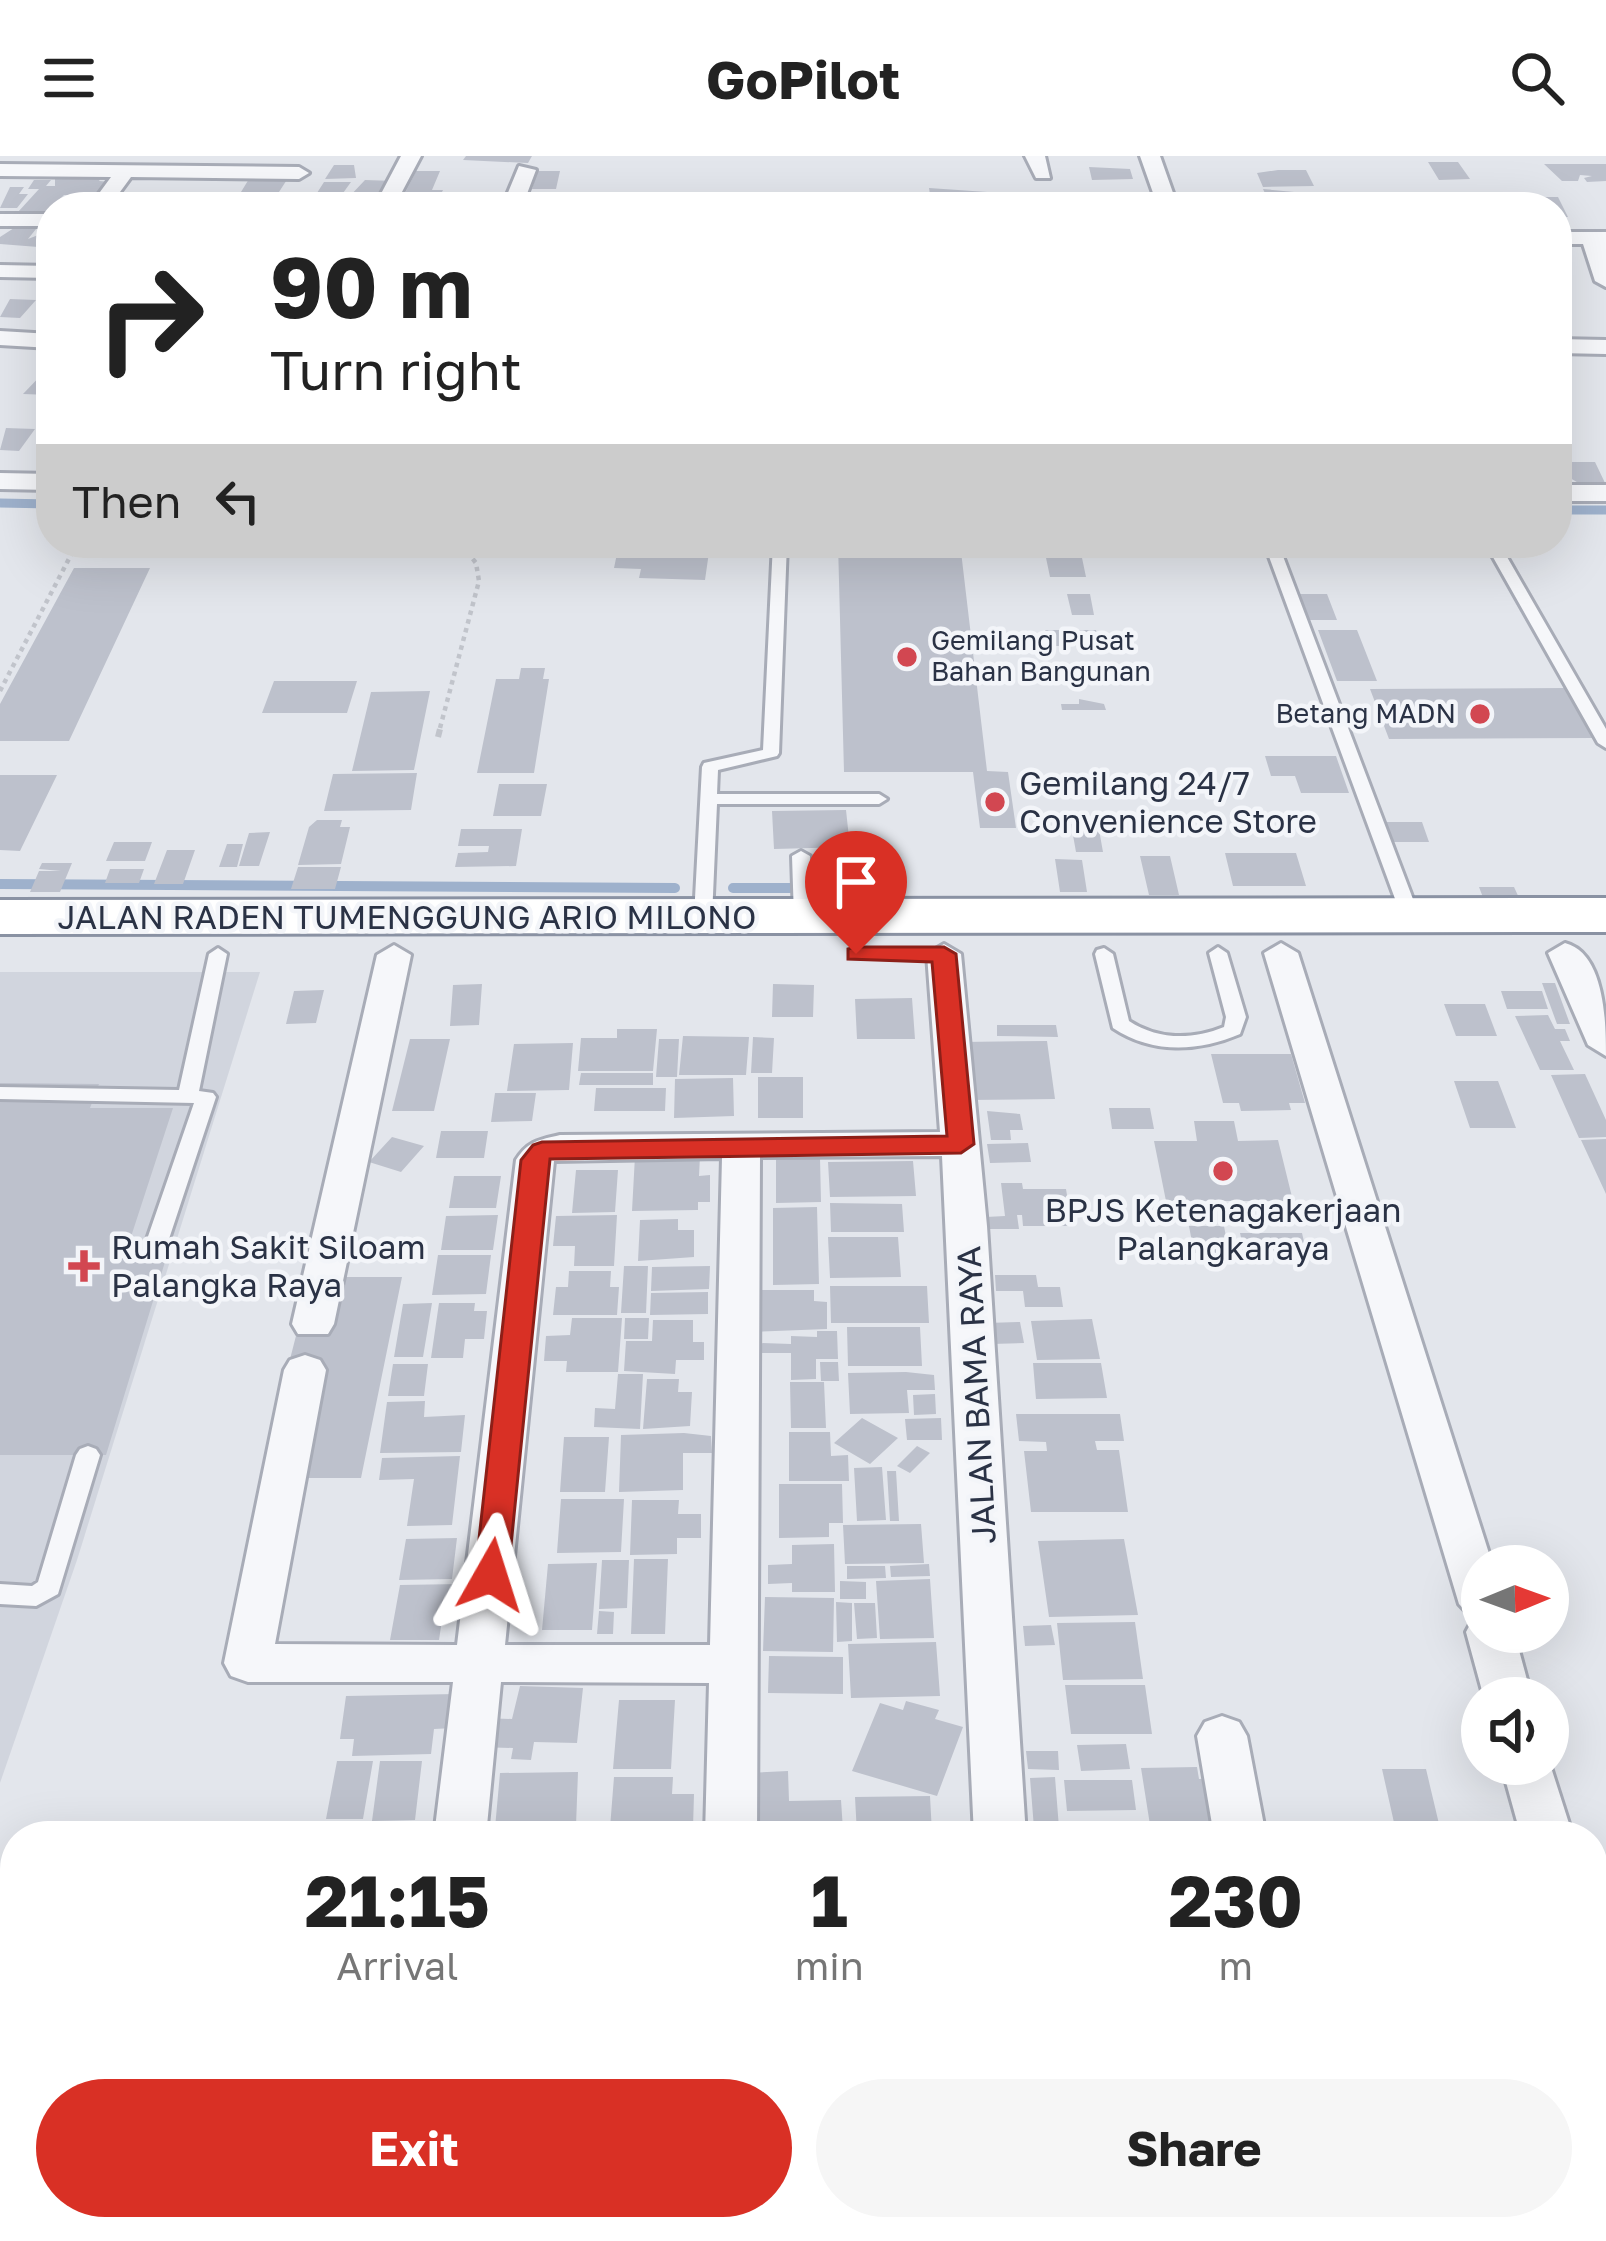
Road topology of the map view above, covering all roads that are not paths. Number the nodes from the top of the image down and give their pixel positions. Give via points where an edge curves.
1 (12, 156) edge
2 (191, 156) edge
3 (319, 156) edge
4 (411, 156) edge
5 (1150, 156) edge
6 (0, 169) edge
7 (526, 170) dead end
8 (124, 173) junction
9 (170, 183) junction
10 (110, 192) edge
11 (392, 192) edge
12 (518, 192) edge
13 (1163, 192) edge
14 (0, 220) edge
15 (36, 220) edge
16 (1600, 242) edge
17 (0, 271) edge
18 (36, 272) edge
19 (1606, 280) edge
20 (0, 338) edge
21 (36, 340) edge
22 (1572, 346) edge
23 (1606, 347) edge
24 (0, 482) edge
25 (36, 482) edge
26 (1572, 493) edge
27 (1606, 493) edge
28 (779, 558) edge
29 (1277, 558) edge
30 (1501, 558) edge
31 (1606, 743) edge
32 (708, 799) junction
33 (879, 799) dead end
34 (801, 856) dead end
35 (1410, 915) junction
36 (0, 917) edge
37 (703, 917) junction
38 (803, 917) junction
39 (224, 935) junction
40 (1592, 940) edge
41 (1218, 953) junction
42 (1281, 953) junction
43 (944, 954) junction
44 (1104, 954) junction
45 (394, 955) junction
46 (0, 956) edge
47 (1606, 1045) edge
48 (0, 1093) edge
49 (188, 1094) junction
50 (961, 1144) junction
51 (741, 1149) junction
52 (154, 1251) dead end
53 (88, 1455) dead end
54 (1464, 1545) edge
55 (0, 1594) edge
56 (730, 1664) junction
57 (482, 1667) junction
58 (1222, 1736) dead end
59 (1532, 1785) edge
60 (462, 1821) edge
61 (731, 1821) edge
62 (999, 1821) edge
63 (1237, 1821) edge
64 (1543, 1821) edge

1 - 6 street
2 - 9 street
3 - 9 street via 295,181
4 - 11 street
5 - 13 street
6 - 8 street
7 - 12 street
8 - 9 street
8 - 10 street
14 - 15 street
16 - 19 street
17 - 18 street
20 - 21 street
22 - 23 street
24 - 25 street
26 - 27 street
28 - 32 lane via 771,752 710,767
29 - 35 lane
30 - 31 lane
32 - 33 lane
32 - 37 lane
34 - 38 lane
35 - 38 highway, JALAN RADEN TUMENGGUNG ARIO MILONO
35 - 40 highway, JALAN RADEN TUMENGGUNG ARIO MILONO
36 - 39 highway, JALAN RADEN TUMENGGUNG ARIO MILONO
37 - 38 highway, JALAN RADEN TUMENGGUNG ARIO MILONO
37 - 39 highway, JALAN RADEN TUMENGGUNG ARIO MILONO
39 - 45 highway, JALAN RADEN TUMENGGUNG ARIO MILONO
39 - 46 highway, JALAN RADEN TUMENGGUNG ARIO MILONO
39 - 49 lane
40 - 42 highway, JALAN RADEN TUMENGGUNG ARIO MILONO
40 - 47 street
41 - 42 highway, JALAN RADEN TUMENGGUNG ARIO MILONO
41 - 44 highway, JALAN RADEN TUMENGGUNG ARIO MILONO
41 - 44 lane via 1233,1030 1197,1041 1152,1041 1120,1024
42 - 54 street
43 - 44 highway, JALAN RADEN TUMENGGUNG ARIO MILONO
43 - 45 highway, JALAN RADEN TUMENGGUNG ARIO MILONO
43 - 50 street, JALAN BAMA RAYA
45 - 57 street via 248,1663
48 - 49 lane
49 - 52 lane via 207,1103
50 - 51 street
50 - 62 street, JALAN BAMA RAYA
51 - 56 street
51 - 57 street via 560,1147 535,1160
53 - 55 lane via 49,1587 36,1596
56 - 57 street
56 - 61 street
57 - 60 street
58 - 63 street
59 - 64 street

